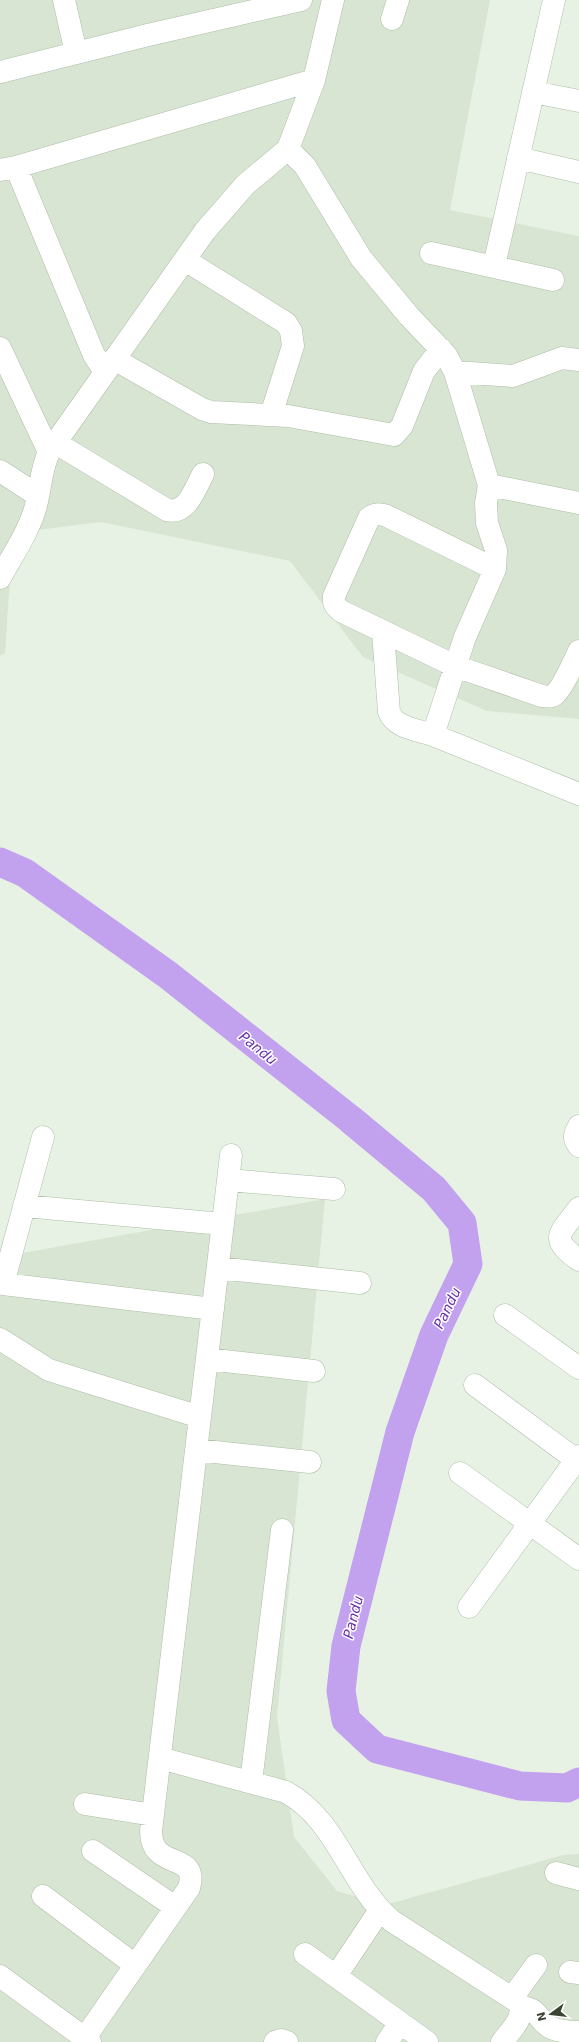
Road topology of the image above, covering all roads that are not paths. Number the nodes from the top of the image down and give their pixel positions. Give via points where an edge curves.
1 (64, 0) edge
2 (302, 0) edge
3 (333, 0) edge
4 (554, 0) edge
5 (252, 6) edge
6 (76, 52) junction
7 (0, 72) edge
8 (314, 80) junction
9 (533, 92) junction
10 (579, 102) edge
11 (288, 149) junction
12 (518, 158) junction
13 (8, 168) edge
14 (579, 172) edge
15 (431, 252) dead end
16 (185, 260) junction
17 (494, 266) junction
18 (553, 280) dead end
19 (0, 348) edge
20 (441, 349) junction
21 (579, 360) edge
22 (110, 366) junction
23 (455, 372) junction
24 (271, 415) junction
25 (53, 448) junction
26 (0, 471) edge
27 (203, 474) dead end
28 (490, 485) junction
29 (37, 495) junction
30 (579, 503) edge
31 (6, 552) edge
32 (495, 569) junction
33 (0, 578) edge
34 (384, 632) junction
35 (579, 651) edge
36 (455, 666) junction
37 (433, 735) junction
38 (579, 794) edge
39 (579, 1126) edge
40 (43, 1137) dead end
41 (579, 1146) edge
42 (231, 1155) dead end
43 (228, 1180) junction
44 (334, 1189) dead end
45 (24, 1206) junction
46 (579, 1208) edge
47 (223, 1224) junction
48 (579, 1260) edge
49 (218, 1268) junction
50 (360, 1284) dead end
51 (1, 1289) edge
52 (213, 1309) junction
53 (505, 1315) dead end
54 (0, 1339) edge
55 (207, 1359) junction
56 (579, 1368) edge
57 (314, 1371) dead end
58 (475, 1385) dead end
59 (200, 1417) junction
60 (196, 1450) junction
61 (578, 1459) edge
62 (310, 1462) dead end
63 (460, 1473) dead end
64 (530, 1523) junction
65 (282, 1530) dead end
66 (579, 1559) edge
67 (469, 1607) dead end
68 (160, 1758) junction
69 (251, 1782) junction
70 (85, 1804) dead end
71 (153, 1815) junction
72 (93, 1851) dead end
73 (556, 1873) dead end
74 (579, 1879) edge
75 (44, 1896) dead end
76 (175, 1907) junction
77 (380, 1910) junction
78 (306, 1954) dead end
79 (135, 1965) junction
80 (536, 1965) dead end
81 (0, 1976) edge
82 (336, 1976) junction
83 (517, 2002) junction
84 (400, 2023) junction
85 (579, 2032) edge
86 (85, 2041) edge
87 (275, 2042) edge
88 (287, 2042) edge
89 (387, 2042) edge
90 (427, 2042) edge
91 (502, 2042) edge

1 - 6 street
2 - 5 street
3 - 8 street
4 - 9 street
5 - 6 street
6 - 7 street
8 - 11 street
8 - 13 street
9 - 10 street
9 - 12 street
11 - 16 street via 246,184 205,231
11 - 20 street via 305,166 361,258 409,316
12 - 14 street
12 - 17 street
13 - 22 street via 94,355
15 - 17 street
16 - 22 street
16 - 24 street via 286,323 291,331 293,346
17 - 18 street
19 - 25 street
20 - 23 street
20 - 24 street via 424,371 402,426 394,435 304,418
21 - 23 street via 562,358 513,376
22 - 24 street via 202,409 220,413
22 - 25 street
23 - 28 street
25 - 27 street via 173,512 184,508
25 - 29 street via 44,463
26 - 29 street
28 - 30 street
28 - 32 street via 486,503 487,523 496,550
29 - 31 street via 31,521
31 - 33 street
32 - 34 street via 387,516 373,515 369,518 353,553 334,596 334,602 341,611
32 - 36 street
34 - 36 street
34 - 37 street via 389,712 397,723
35 - 36 street via 559,689 548,697
36 - 37 street
37 - 38 street
39 - 41 street via 575,1134 575,1141
40 - 45 street
42 - 43 street
43 - 44 street
43 - 47 street
45 - 47 street
45 - 51 street
46 - 48 street via 560,1234 560,1240 565,1250
47 - 49 street
49 - 50 street
49 - 52 street
51 - 52 street
52 - 55 street
53 - 56 street
54 - 59 street via 49,1370
55 - 57 street
55 - 59 street
58 - 61 street
59 - 60 street
60 - 62 street
60 - 68 street
61 - 64 street
63 - 64 street
64 - 66 street
64 - 67 street
65 - 69 street
68 - 69 street
68 - 71 street
69 - 77 street via 286,1792 312,1810
70 - 71 street
71 - 76 street via 151,1842 155,1850 182,1863 192,1878 189,1888
72 - 76 street
73 - 74 street
75 - 79 street
76 - 79 street
77 - 82 street
77 - 83 street via 392,1921
78 - 82 street
79 - 86 street
80 - 83 street
81 - 86 street
82 - 84 street
83 - 85 street via 537,2012 548,2026
83 - 91 street via 522,2013
84 - 89 street
84 - 90 street
87 - 88 street

